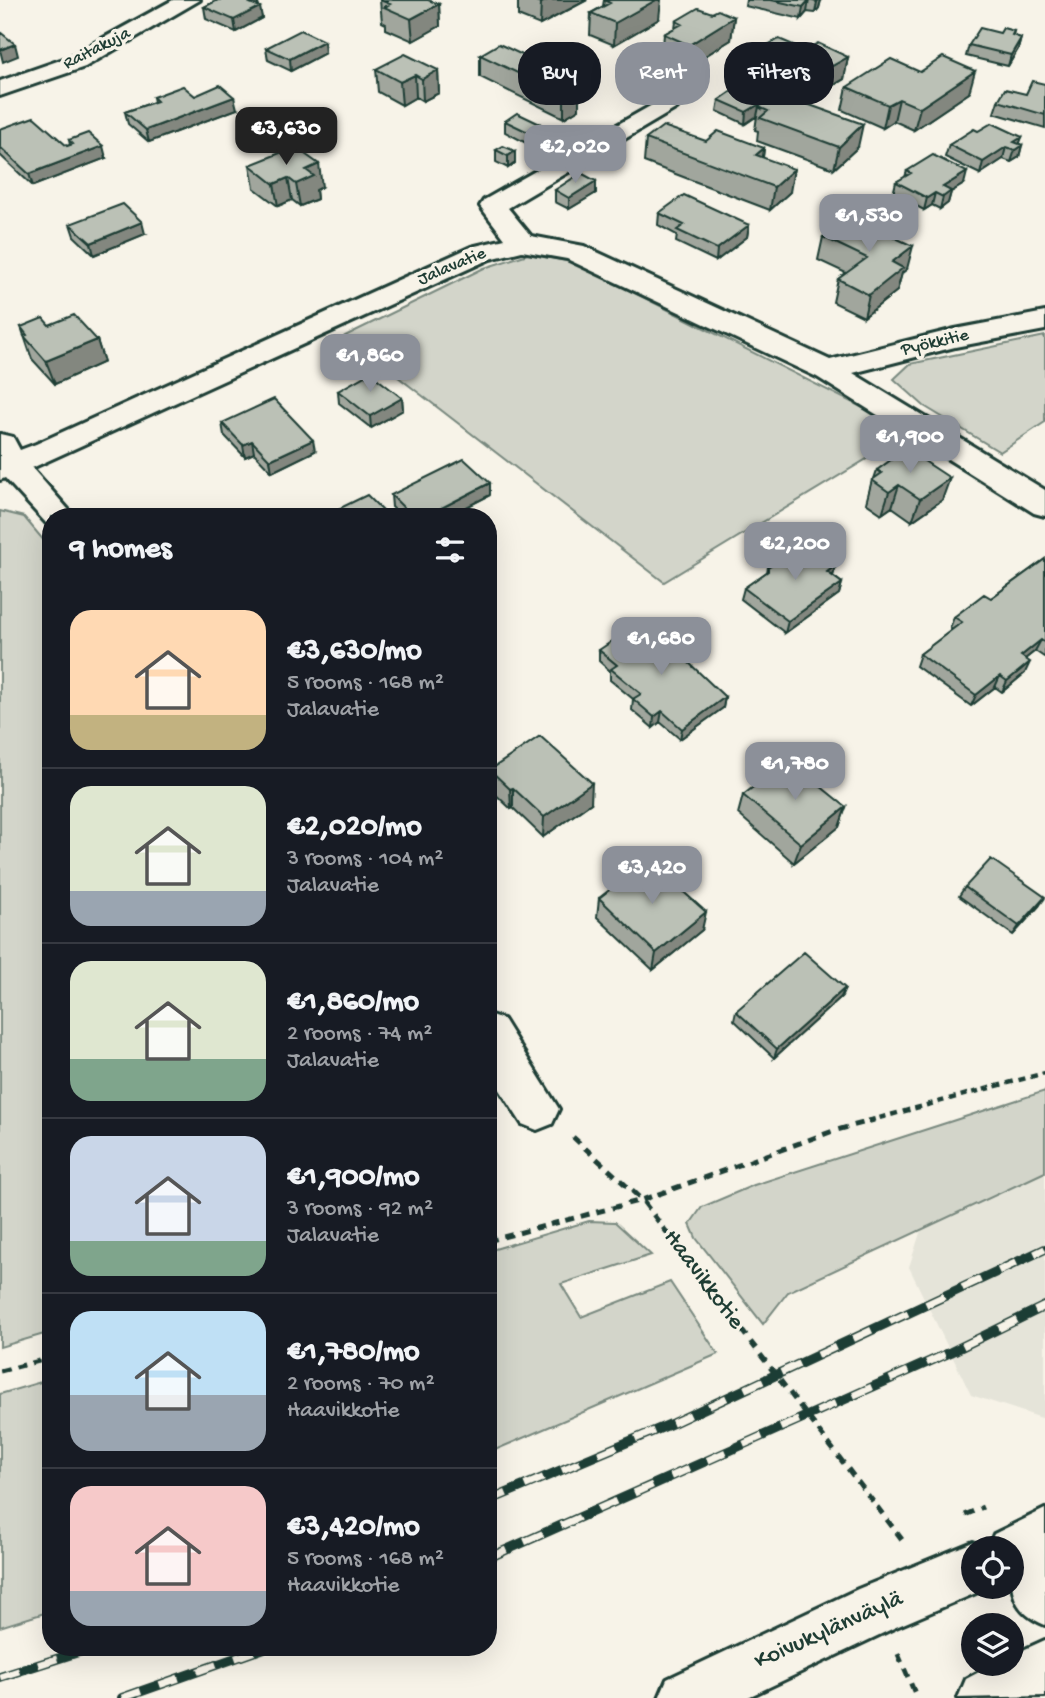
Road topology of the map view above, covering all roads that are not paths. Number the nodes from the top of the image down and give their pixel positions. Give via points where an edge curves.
1 (189, 0) edge
2 (0, 89) edge
3 (665, 105) edge
4 (522, 243) junction
5 (1045, 321) edge
6 (827, 370) junction
7 (3, 458) edge
8 (1045, 505) edge
9 (50, 508) edge
10 (497, 1047) edge
11 (537, 1110) road end
12 (1024, 1569) edge
13 (961, 1573) edge
14 (1045, 1600) edge
15 (1045, 1667) edge
16 (686, 1698) edge
17 (985, 1698) edge

1 - 2 street, Raitakuja via 78,62
3 - 4 street via 493,206
4 - 6 street, Jalavatie via 574,252
4 - 7 street, Jalavatie via 481,253 47,451
5 - 6 street, Pyökkitie
6 - 8 street, Jalavatie
7 - 9 street
10 - 11 street
12 - 14 street
13 - 16 street, Koivukylänväylä
15 - 17 street

